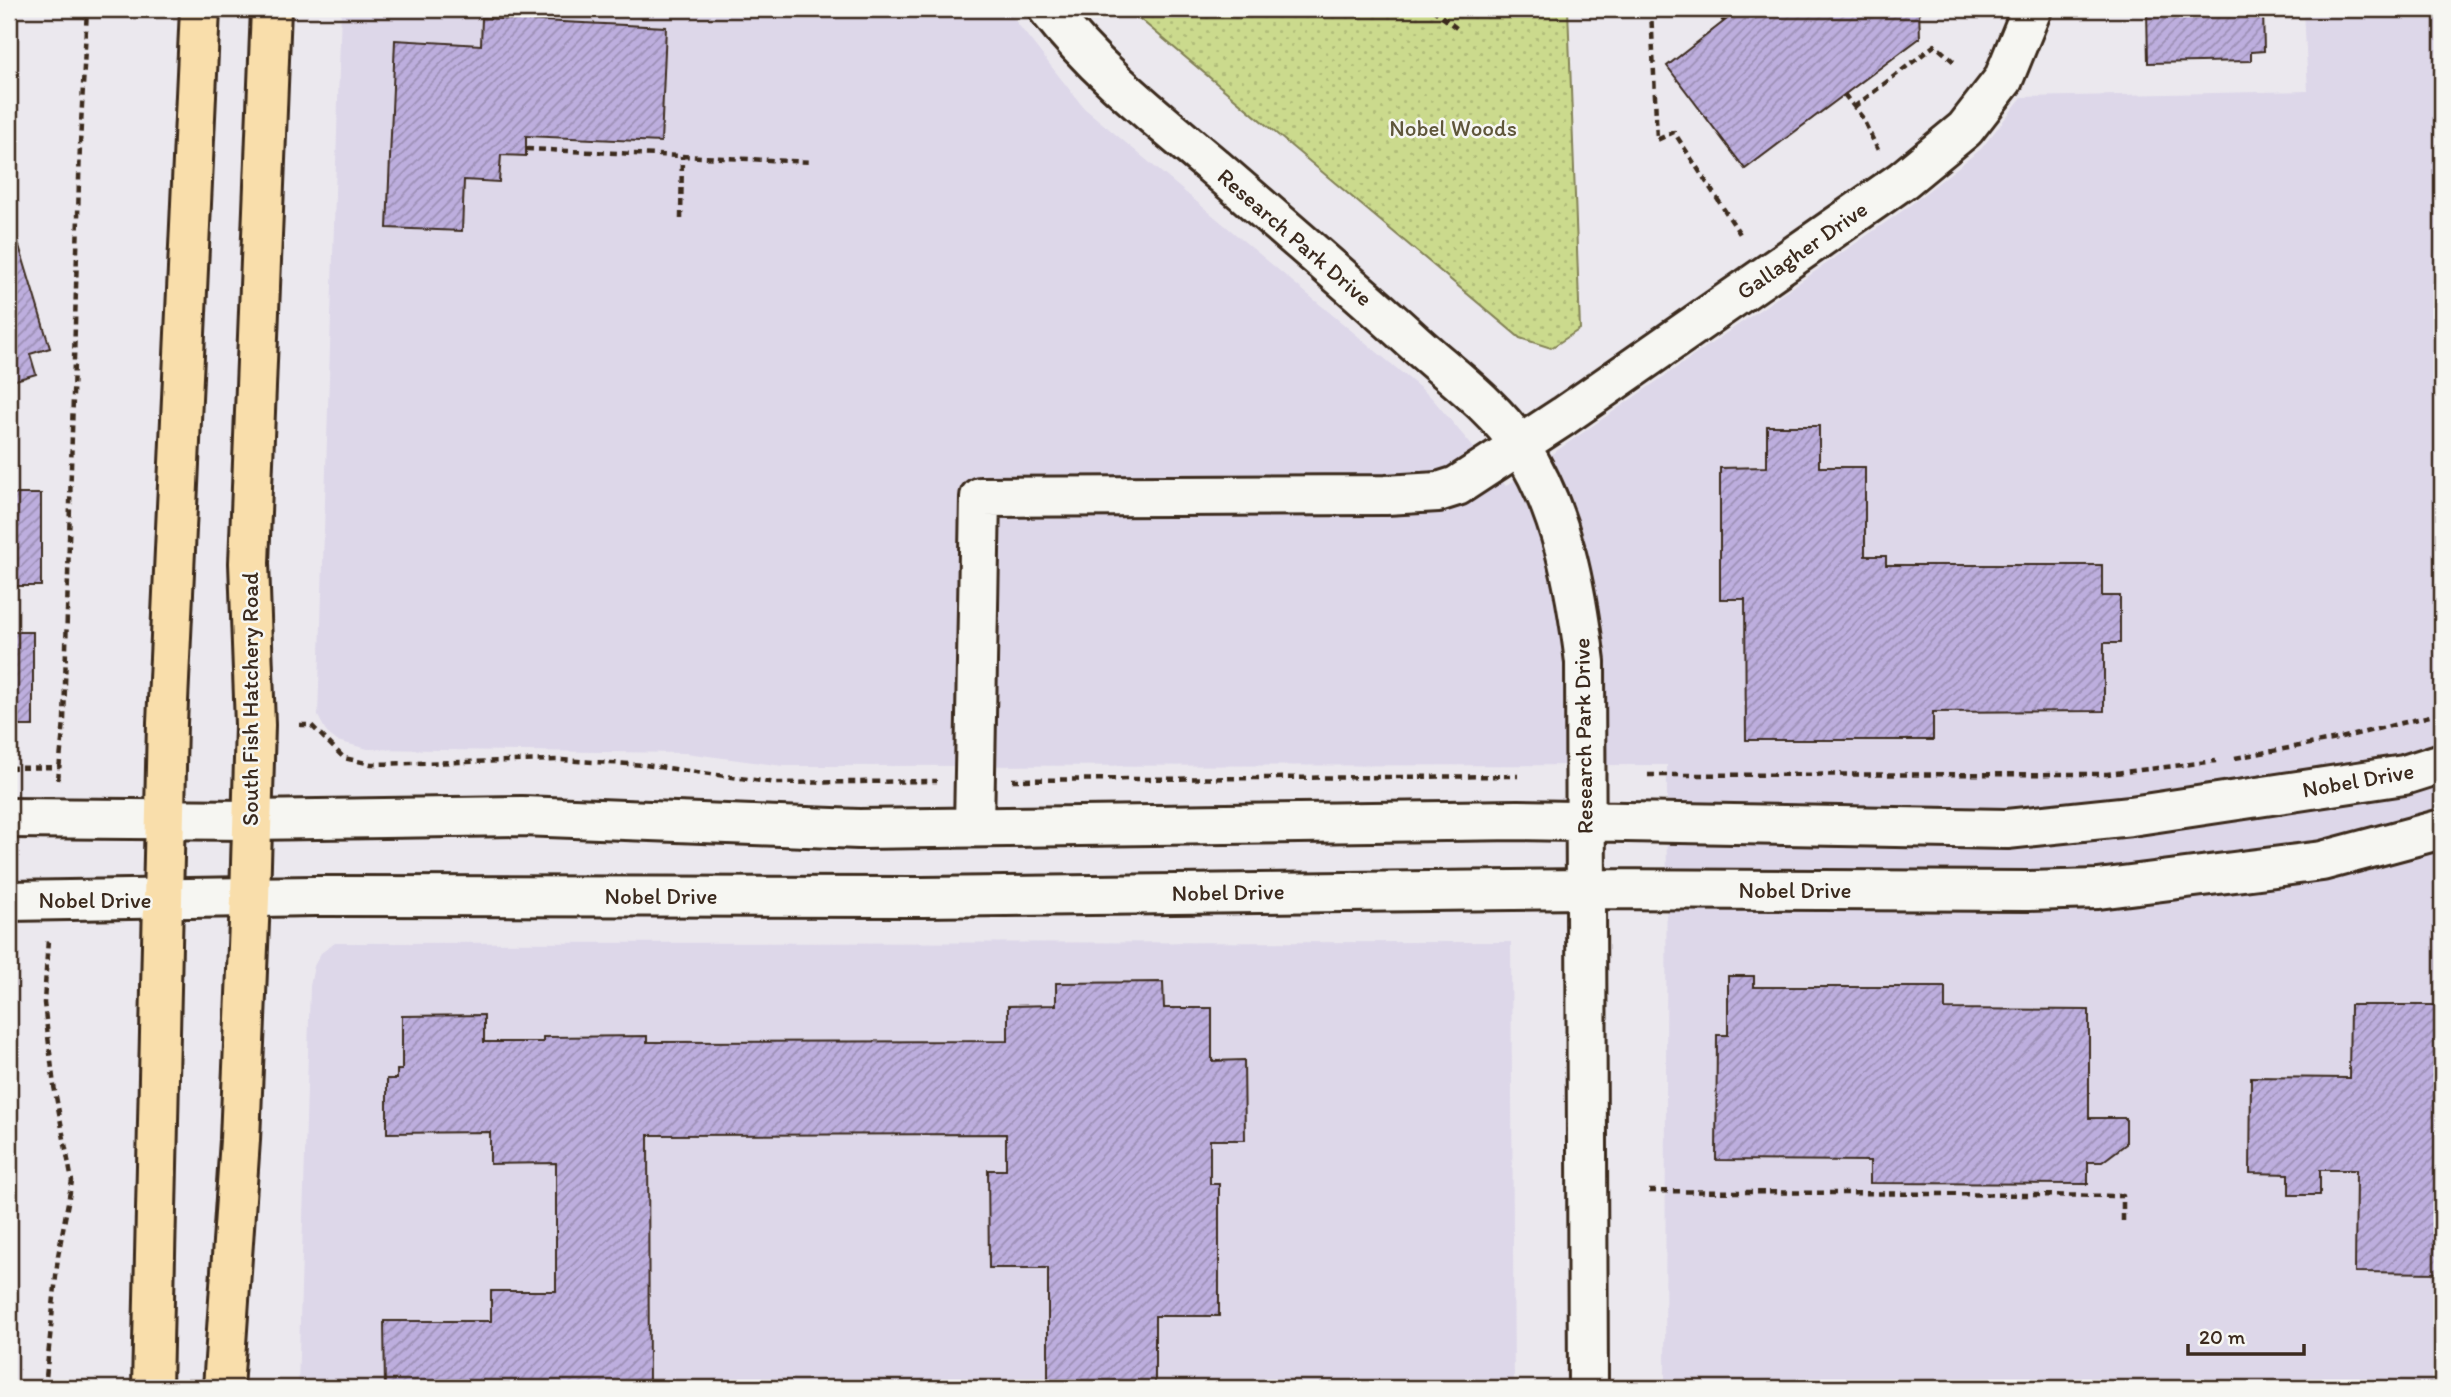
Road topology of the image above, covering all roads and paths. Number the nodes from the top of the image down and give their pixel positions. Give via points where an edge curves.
1 (87, 9) edge
2 (200, 9) edge
3 (271, 9) edge
4 (1048, 9) edge
5 (1432, 9) edge
6 (1651, 9) edge
7 (1715, 9) edge
8 (2032, 9) edge
9 (1724, 21) dead end
10 (1459, 30) dead end
11 (1954, 62) dead end
12 (1844, 94) dead end
13 (1854, 107) junction
14 (526, 149) dead end
15 (1882, 155) dead end
16 (682, 156) junction
17 (813, 162) dead end
18 (681, 219) dead end
19 (1740, 234) dead end
20 (1520, 445) junction
21 (2442, 713) edge
22 (300, 725) dead end
23 (2442, 763) edge
24 (9, 768) edge
25 (1648, 775) dead end
26 (1518, 776) dead end
27 (976, 781) junction
28 (9, 818) edge
29 (166, 819) junction
30 (251, 820) junction
31 (1585, 820) junction
32 (974, 827) junction
33 (2442, 829) edge
34 (1586, 889) junction
35 (250, 898) junction
36 (165, 900) junction
37 (9, 901) edge
38 (47, 948) dead end
39 (1649, 1191) dead end
40 (2123, 1223) dead end
41 (45, 1388) edge
42 (152, 1388) edge
43 (223, 1388) edge
44 (1588, 1388) edge

1 - 24 path via 60,767
2 - 29 main road
3 - 30 main road, South Fish Hatchery Road via 248,563 255,725
4 - 20 street, Research Park Drive via 1075,44 1128,94 1343,278 1483,405
5 - 10 path
6 - 19 path via 1657,140 1674,132
7 - 9 path
8 - 20 street, Gallagher Drive via 2003,80 1965,129 1903,180
11 - 13 path via 1935,45
12 - 13 path
13 - 15 path
14 - 16 path
16 - 17 path
16 - 18 path
20 - 27 street, Gallagher Drive via 1457,486 1438,492 979,497
20 - 31 street, Research Park Drive via 1545,494 1577,593 1585,662
21 - 25 path via 2283,749 2107,774
22 - 27 path via 312,725 344,758 371,764 560,760 645,765 776,783
23 - 31 street, Nobel Drive via 2404,775 2131,816 2007,829
26 - 27 path
27 - 32 street
28 - 29 street, Nobel Drive
29 - 30 street, Nobel Drive
29 - 36 main road
30 - 32 street, Nobel Drive via 522,816 859,829
30 - 35 main road, South Fish Hatchery Road
31 - 32 street, Nobel Drive
31 - 34 street, Research Park Drive
33 - 34 street, Nobel Drive via 2322,861 2098,889
34 - 35 street, Nobel Drive via 922,897
34 - 44 street, Research Park Drive
35 - 36 street, Nobel Drive
35 - 43 main road, South Fish Hatchery Road
36 - 37 street, Nobel Drive
36 - 42 main road
38 - 41 path via 44,1003 72,1181 58,1256
39 - 40 path via 2123,1196

